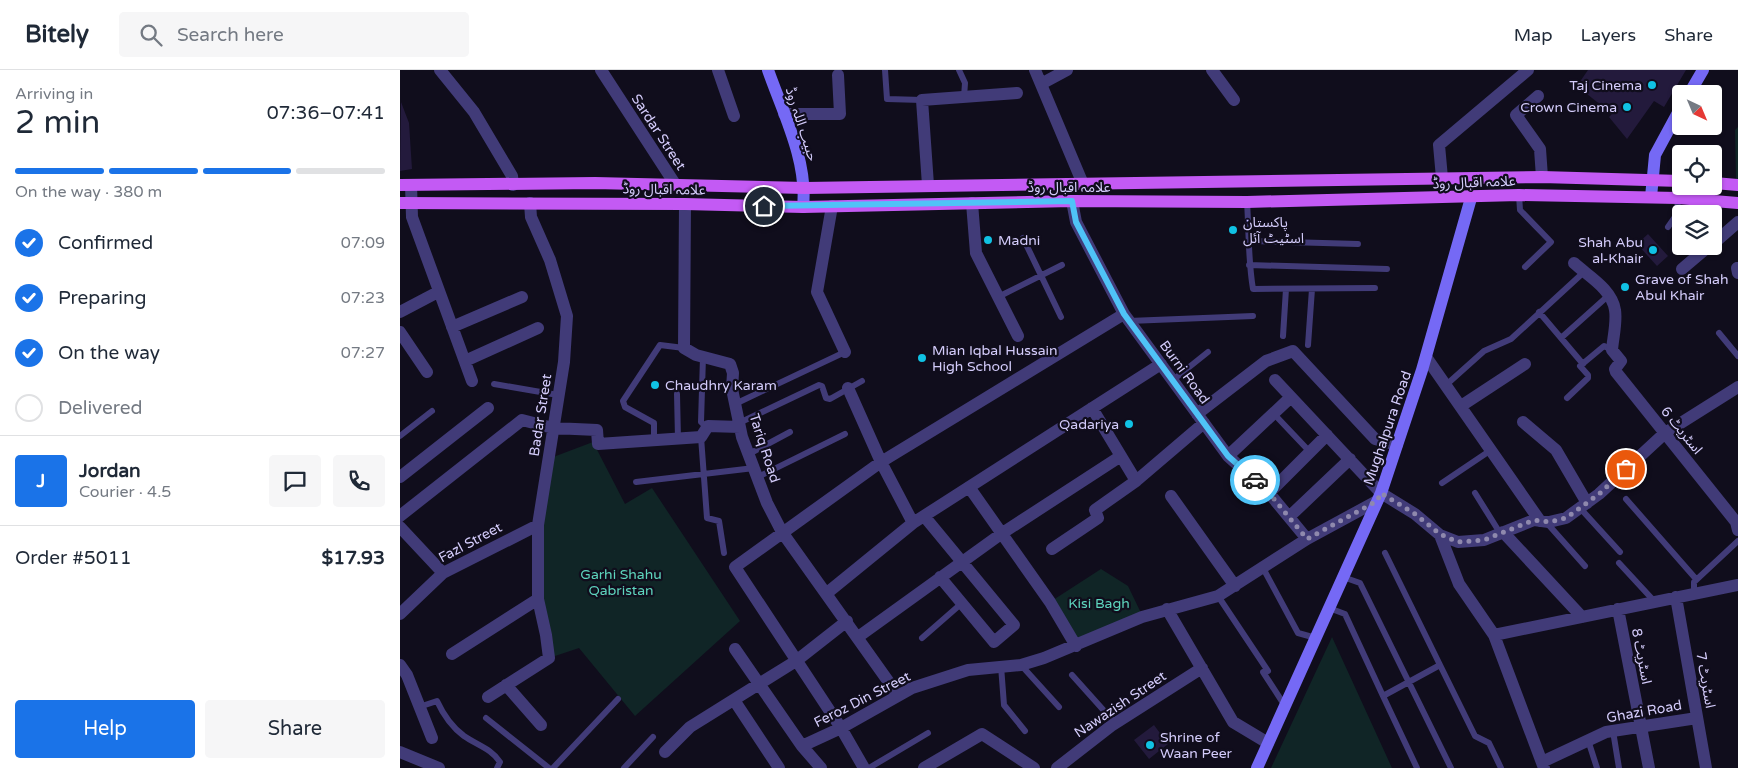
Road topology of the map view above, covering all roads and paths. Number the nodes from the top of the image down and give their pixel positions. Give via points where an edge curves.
1 (440, 70) edge
2 (601, 70) edge
3 (718, 70) edge
4 (768, 70) edge
5 (885, 70) edge
6 (959, 70) edge
7 (1035, 70) edge
8 (1067, 70) edge
9 (1212, 70) edge
10 (1528, 70) edge
11 (1703, 70) edge
12 (838, 75) dead end
13 (1041, 84) junction
14 (1694, 85) edge
15 (1017, 93) dead end
16 (1538, 96) dead end
17 (964, 97) junction
18 (922, 100) junction
19 (1234, 100) dead end
20 (784, 114) junction
21 (734, 116) dead end
22 (1672, 124) edge
23 (1542, 177) junction
24 (1442, 178) junction
25 (1652, 180) junction
26 (1229, 181) junction
27 (1672, 181) edge
28 (675, 184) junction
29 (1083, 184) junction
30 (1722, 184) edge
31 (406, 185) edge
32 (513, 185) junction
33 (1738, 185) edge
34 (928, 186) junction
35 (805, 188) junction
36 (1519, 195) junction
37 (1651, 197) junction
38 (1471, 198) junction
39 (1678, 198) junction
40 (1072, 201) junction
41 (1229, 201) junction
42 (1247, 202) junction
43 (406, 203) edge
44 (530, 203) junction
45 (972, 203) junction
46 (1738, 203) edge
47 (685, 204) junction
48 (832, 206) junction
49 (803, 207) junction
50 (1738, 222) edge
51 (1668, 227) dead end
52 (1722, 236) edge
53 (1023, 238) dead end
54 (1250, 241) junction
55 (1358, 244) dead end
56 (1698, 255) edge
57 (1062, 265) dead end
58 (1249, 265) junction
59 (1525, 267) dead end
60 (1579, 268) joint
61 (1387, 269) dead end
62 (1682, 269) dead end
63 (1040, 276) junction
64 (1375, 288) dead end
65 (1286, 289) junction
66 (1312, 289) junction
67 (438, 292) junction
68 (1609, 296) junction
69 (522, 297) dead end
70 (998, 297) junction
71 (400, 312) edge
72 (1539, 312) junction
73 (1253, 316) dead end
74 (1061, 317) dead end
75 (1127, 317) junction
76 (452, 327) junction
77 (538, 328) dead end
78 (400, 332) edge
79 (1719, 333) dead end
80 (1018, 336) dead end
81 (1283, 336) dead end
82 (1561, 338) junction
83 (1308, 345) dead end
84 (684, 348) junction
85 (1612, 350) junction
86 (845, 352) joint
87 (1208, 352) dead end
88 (1738, 356) edge
89 (703, 357) junction
90 (1426, 357) junction
91 (465, 361) junction
92 (1161, 364) junction
93 (1525, 364) dead end
94 (1583, 364) junction
95 (427, 372) dead end
96 (1173, 380) junction
97 (1275, 380) dead end
98 (472, 381) dead end
99 (862, 381) dead end
100 (494, 384) dead end
101 (1446, 385) junction
102 (1738, 387) edge
103 (848, 388) junction
104 (677, 394) dead end
105 (558, 395) junction
106 (1292, 398) junction
107 (1567, 398) dead end
108 (735, 404) junction
109 (1460, 406) junction
110 (488, 408) dead end
111 (1092, 408) junction
112 (432, 411) dead end
113 (1274, 414) junction
114 (1200, 418) junction
115 (1523, 422) dead end
116 (740, 425) junction
117 (553, 428) junction
118 (790, 432) dead end
119 (704, 433) junction
120 (1665, 433) junction
121 (845, 434) dead end
122 (1327, 435) junction
123 (400, 436) edge
124 (678, 439) junction
125 (654, 440) junction
126 (1397, 445) junction
127 (1491, 450) junction
128 (1310, 452) junction
129 (749, 454) junction
130 (1121, 456) junction
131 (1228, 456) junction
132 (1350, 460) junction
133 (881, 462) junction
134 (756, 472) junction
135 (705, 475) junction
136 (400, 477) edge
137 (1136, 481) junction
138 (636, 482) dead end
139 (1442, 483) dead end
140 (968, 487) junction
141 (1269, 493) junction
142 (1475, 493) dead end
143 (1171, 496) dead end
144 (1379, 497) junction
145 (1626, 499) dead end
146 (1584, 505) junction
147 (400, 516) edge
148 (924, 516) junction
149 (1289, 517) junction
150 (1543, 521) junction
151 (912, 523) junction
152 (538, 525) junction
153 (400, 527) edge
154 (1738, 530) edge
155 (782, 532) junction
156 (1502, 533) junction
157 (1001, 534) junction
158 (1440, 534) junction
159 (1307, 539) junction
160 (1738, 541) edge
161 (1052, 548) dead end
162 (1620, 552) dead end
163 (724, 553) dead end
164 (1385, 553) dead end
165 (962, 561) junction
166 (1619, 563) dead end
167 (1585, 566) dead end
168 (1263, 568) junction
169 (442, 573) junction
170 (940, 577) junction
171 (1343, 577) junction
172 (1696, 579) junction
173 (1738, 585) edge
174 (1235, 586) junction
175 (827, 593) junction
176 (1694, 594) junction
177 (1218, 596) junction
178 (1676, 597) junction
179 (538, 599) junction
180 (1654, 602) junction
181 (962, 603) junction
182 (1329, 608) junction
183 (1167, 609) junction
184 (1618, 609) junction
185 (400, 614) edge
186 (1582, 617) junction
187 (847, 621) junction
188 (1494, 635) junction
189 (858, 637) junction
190 (922, 638) dead end
191 (1316, 638) junction
192 (1076, 646) junction
193 (735, 649) dead end
194 (452, 654) dead end
195 (796, 660) junction
196 (400, 665) edge
197 (1021, 665) junction
198 (1440, 665) junction
199 (1001, 666) junction
200 (1202, 668) junction
201 (1072, 675) dead end
202 (1408, 681) junction
203 (506, 685) junction
204 (758, 685) junction
205 (898, 695) junction
206 (488, 696) dead end
207 (1383, 696) junction
208 (618, 699) dead end
209 (734, 700) junction
210 (1285, 706) junction
211 (420, 707) junction
212 (1059, 707) dead end
213 (486, 718) dead end
214 (1697, 718) junction
215 (1115, 723) junction
216 (541, 726) dead end
217 (1640, 727) junction
218 (841, 728) junction
219 (1025, 731) dead end
220 (1613, 731) junction
221 (928, 733) dead end
222 (653, 737) dead end
223 (432, 738) dead end
224 (1588, 740) junction
225 (1268, 743) junction
226 (802, 746) junction
227 (400, 752) edge
228 (665, 752) dead end
229 (1543, 765) edge
230 (814, 766) edge
231 (439, 768) edge
232 (497, 768) edge
233 (549, 768) edge
234 (553, 768) edge
235 (624, 768) edge
236 (779, 768) edge
237 (864, 768) edge
238 (869, 768) edge
239 (924, 768) edge
240 (1034, 768) edge
241 (1057, 768) edge
242 (1257, 768) edge
243 (1417, 768) edge
244 (1451, 768) edge
245 (1501, 768) edge
246 (1597, 768) edge
247 (1619, 768) edge
248 (1648, 768) edge
249 (1706, 768) edge

1 - 32 street via 474,112 512,176
2 - 28 street, Sardar Street
3 - 21 street
4 - 20 main road, حبیب اللہ روڈ
5 - 18 lane via 887,99
6 - 17 lane via 965,83
7 - 13 street
8 - 13 street
9 - 19 street
10 - 24 street via 1439,145
11 - 14 main road
12 - 20 street via 840,114
13 - 29 street
15 - 17 street
16 - 23 street via 1516,115 1540,149
17 - 18 street
18 - 34 street
20 - 35 main road, حبیب اللہ روڈ
22 - 25 main road via 1655,155
23 - 24 main road, علامہ اقبال روڈ
23 - 25 main road, علامہ اقبال روڈ
24 - 26 main road, علامہ اقبال روڈ
25 - 27 main road, علامہ اقبال روڈ
25 - 37 main road
26 - 29 main road, علامہ اقبال روڈ
26 - 41 main road
28 - 32 main road, علامہ اقبال روڈ
28 - 35 main road, علامہ اقبال روڈ
29 - 34 main road, علامہ اقبال روڈ
30 - 33 main road
31 - 32 main road, علامہ اقبال روڈ
31 - 43 street
34 - 35 main road, علامہ اقبال روڈ
35 - 49 main road, حبیب اللہ روڈ
36 - 37 main road, علامہ اقبال روڈ
36 - 38 main road, علامہ اقبال روڈ
36 - 59 lane via 1520,210 1551,242
37 - 39 main road, علامہ اقبال روڈ
38 - 42 main road, علامہ اقبال روڈ
38 - 90 main road, Mughalpura Road
39 - 46 main road, علامہ اقبال روڈ
39 - 51 lane via 1677,214
40 - 41 main road, علامہ اقبال روڈ
40 - 45 main road, علامہ اقبال روڈ
40 - 75 street, Burni Road via 1076,222
41 - 42 main road, علامہ اقبال روڈ
42 - 54 lane
43 - 44 main road, علامہ اقبال روڈ
43 - 67 street
44 - 47 main road, علامہ اقبال روڈ
44 - 105 street, Badar Street via 531,217 550,260 567,316
45 - 48 main road, علامہ اقبال روڈ
45 - 70 street via 976,253
47 - 49 main road, علامہ اقبال روڈ
47 - 84 street
48 - 49 main road, علامہ اقبال روڈ
48 - 86 street via 817,292
50 - 52 street
53 - 63 lane
54 - 55 lane
54 - 58 lane
56 - 62 street
57 - 63 lane
58 - 61 lane
58 - 65 lane via 1253,289
60 - 68 street
60 - 72 lane
63 - 70 lane
63 - 74 lane
64 - 66 lane
65 - 66 lane
65 - 81 lane
66 - 83 lane
67 - 71 street
67 - 76 street
68 - 82 lane
68 - 85 street via 1616,311
69 - 76 street
70 - 80 street
72 - 82 lane
72 - 101 lane via 1511,339 1484,351
73 - 75 lane
75 - 92 street, Burni Road
75 - 133 street
76 - 91 street
77 - 91 street
78 - 95 street
79 - 88 lane
82 - 94 lane
84 - 89 street, Tariq Road
84 - 125 lane via 660,345 623,401 625,407 654,423
85 - 94 lane via 1604,346
85 - 120 street, اسٹریٹ 6 via 1621,361 1616,372
86 - 108 lane
87 - 96 lane
89 - 108 street, Tariq Road via 730,364
89 - 119 lane
90 - 101 street
90 - 126 main road, Mughalpura Road
91 - 98 street
92 - 96 street, Burni Road
92 - 111 street
93 - 109 street
94 - 107 lane via 1580,368 1588,378
96 - 114 street, Burni Road
97 - 106 street
99 - 103 lane
100 - 105 lane
101 - 109 street
102 - 120 street
103 - 116 lane via 828,399 819,385
103 - 133 street
104 - 124 lane
105 - 117 street, Badar Street
106 - 113 street
106 - 122 street
108 - 116 street, Tariq Road
109 - 127 street
110 - 136 street
111 - 130 street
111 - 140 street
112 - 123 lane
113 - 128 lane
113 - 131 street
114 - 126 street via 1266,361 1293,351 1375,439
114 - 131 street, Burni Road
114 - 137 street
115 - 146 street via 1556,450
116 - 119 street via 708,426
116 - 129 street, Tariq Road
117 - 125 street via 597,430 598,444
117 - 147 street via 524,420 520,422
117 - 152 street, Badar Street
118 - 129 lane
119 - 124 street
119 - 135 lane
120 - 146 street
120 - 154 street, اسٹریٹ 6 via 1736,522
121 - 134 lane
122 - 128 street
122 - 132 street
124 - 125 street
126 - 144 main road, Mughalpura Road
127 - 139 lane
127 - 150 street
128 - 141 street
129 - 134 street, Tariq Road
130 - 137 street
130 - 157 street
131 - 141 street, Burni Road
132 - 144 street
132 - 149 street
133 - 151 street
133 - 155 street
134 - 135 lane
134 - 155 street, Tariq Road
135 - 138 lane
135 - 163 lane via 706,518 719,521
137 - 161 street via 1095,510 1098,518
140 - 148 street
140 - 157 street
141 - 149 street, Burni Road
142 - 156 lane
143 - 174 street
144 - 158 street via 1415,514
144 - 159 street, Feroz Din Street
144 - 171 main road, Mughalpura Road
145 - 172 lane
146 - 150 street via 1566,518
146 - 162 lane
148 - 151 street
148 - 165 street
149 - 159 street, Burni Road
150 - 156 street via 1534,520
150 - 167 lane
151 - 175 street
152 - 169 street, Fazl Street
152 - 179 street, Badar Street
153 - 169 street
155 - 175 street, Tariq Road
155 - 195 street via 735,567
156 - 158 street via 1484,540 1458,542
156 - 186 street
157 - 165 street
157 - 192 street via 1050,602
158 - 188 street via 1459,584
159 - 168 street, Feroz Din Street
160 - 172 lane
164 - 198 lane
165 - 170 street
165 - 181 street via 1014,625 994,642
166 - 180 lane
168 - 174 street, Feroz Din Street
168 - 191 lane via 1298,633
169 - 185 street, Fazl Street
170 - 181 street
170 - 189 street
171 - 182 main road, Mughalpura Road
171 - 202 lane via 1360,583
172 - 176 lane
173 - 176 street
174 - 177 street, Feroz Din Street
175 - 187 street, Tariq Road
176 - 178 street
177 - 183 street, Feroz Din Street
177 - 210 lane via 1268,670 1263,672
178 - 180 street
178 - 214 street, اسٹریٹ 7
179 - 194 street
179 - 203 street, Badar Street via 549,658
180 - 184 street
181 - 190 lane
182 - 191 main road, Mughalpura Road
182 - 207 lane via 1345,614
183 - 192 street, Feroz Din Street
183 - 200 street
184 - 186 street
184 - 217 street, اسٹریٹ 8
186 - 188 street
187 - 189 street, Tariq Road
187 - 195 street
188 - 229 street
189 - 205 street, Tariq Road
191 - 210 main road, Mughalpura Road
192 - 197 street, Feroz Din Street
193 - 204 street
195 - 204 street
195 - 218 street
196 - 211 street
197 - 199 street, Feroz Din Street
197 - 212 lane
198 - 202 lane
198 - 245 lane via 1475,736 1489,743
199 - 205 street, Feroz Din Street via 968,670
199 - 219 lane via 1004,705
200 - 215 street, Nawazish Street
200 - 225 street via 1234,722
201 - 215 lane
202 - 207 lane
202 - 244 lane
203 - 206 street
203 - 216 street
204 - 209 street
204 - 226 street
205 - 218 street, Feroz Din Street
207 - 243 lane
208 - 234 lane
209 - 228 street via 690,727
209 - 236 street
210 - 225 main road, Mughalpura Road
211 - 223 street
211 - 232 lane via 437,701 463,735 495,754 500,762
213 - 233 lane
214 - 217 street, Ghazi Road
214 - 249 street, اسٹریٹ 7
215 - 241 street, Nawazish Street
217 - 220 street, Ghazi Road
217 - 248 street, اسٹریٹ 8
218 - 226 street, Feroz Din Street
218 - 237 street
220 - 224 street, Ghazi Road
220 - 247 lane
221 - 238 lane
222 - 235 lane
224 - 229 street, Ghazi Road
224 - 246 lane
225 - 242 main road, Mughalpura Road
226 - 230 street
227 - 231 street
239 - 240 street via 982,734

